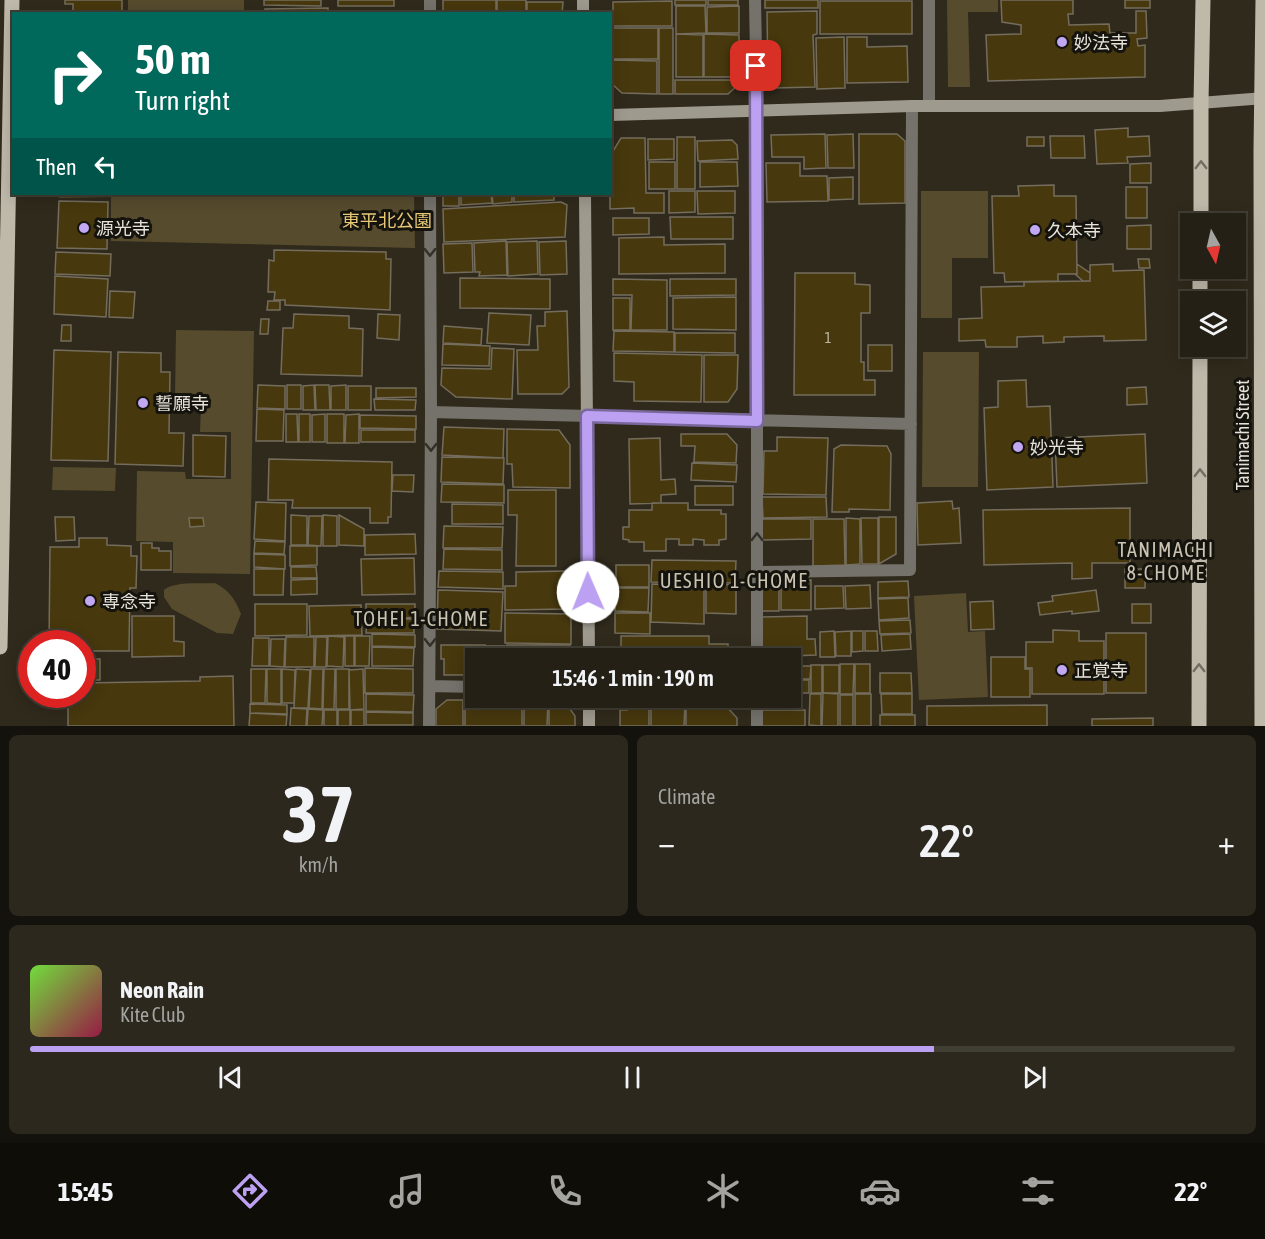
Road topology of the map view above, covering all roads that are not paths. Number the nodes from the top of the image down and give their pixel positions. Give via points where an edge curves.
1 (12, 0) edge
2 (755, 0) edge
3 (929, 0) edge
4 (1203, 0) edge
5 (1263, 0) edge
6 (1263, 98) edge
7 (1201, 102) junction
8 (912, 106) junction
9 (929, 106) junction
10 (757, 110) junction
11 (8, 114) edge
12 (612, 115) edge
13 (430, 195) edge
14 (585, 195) edge
15 (1201, 213) edge
16 (1200, 357) edge
17 (431, 412) junction
18 (587, 416) junction
19 (757, 421) junction
20 (911, 424) junction
21 (756, 572) junction
22 (0, 647) edge
23 (589, 648) edge
24 (757, 648) edge
25 (430, 686) junction
26 (465, 687) edge
27 (589, 708) edge
28 (757, 708) edge
29 (429, 726) edge
30 (589, 726) edge
31 (757, 726) edge
32 (1199, 726) edge
33 (1262, 726) edge

1 - 11 main road
2 - 10 street
3 - 9 street
4 - 7 main road
5 - 6 main road, Tanimachi Street
6 - 7 street
6 - 33 main road, Tanimachi Street
7 - 9 street via 1160,106
15 -> 7 main road
8 - 9 street
8 - 10 street
8 - 20 street
10 - 12 street
10 - 19 street
11 - 22 main road
13 -> 17 street
14 - 18 street
32 -> 16 main road
17 - 18 street
17 -> 25 street
18 - 19 street
18 - 23 street
19 - 20 street
21 -> 19 street
20 - 21 street via 910,570
21 - 24 street
25 - 26 street
25 - 29 street
27 - 30 street
28 - 31 street

